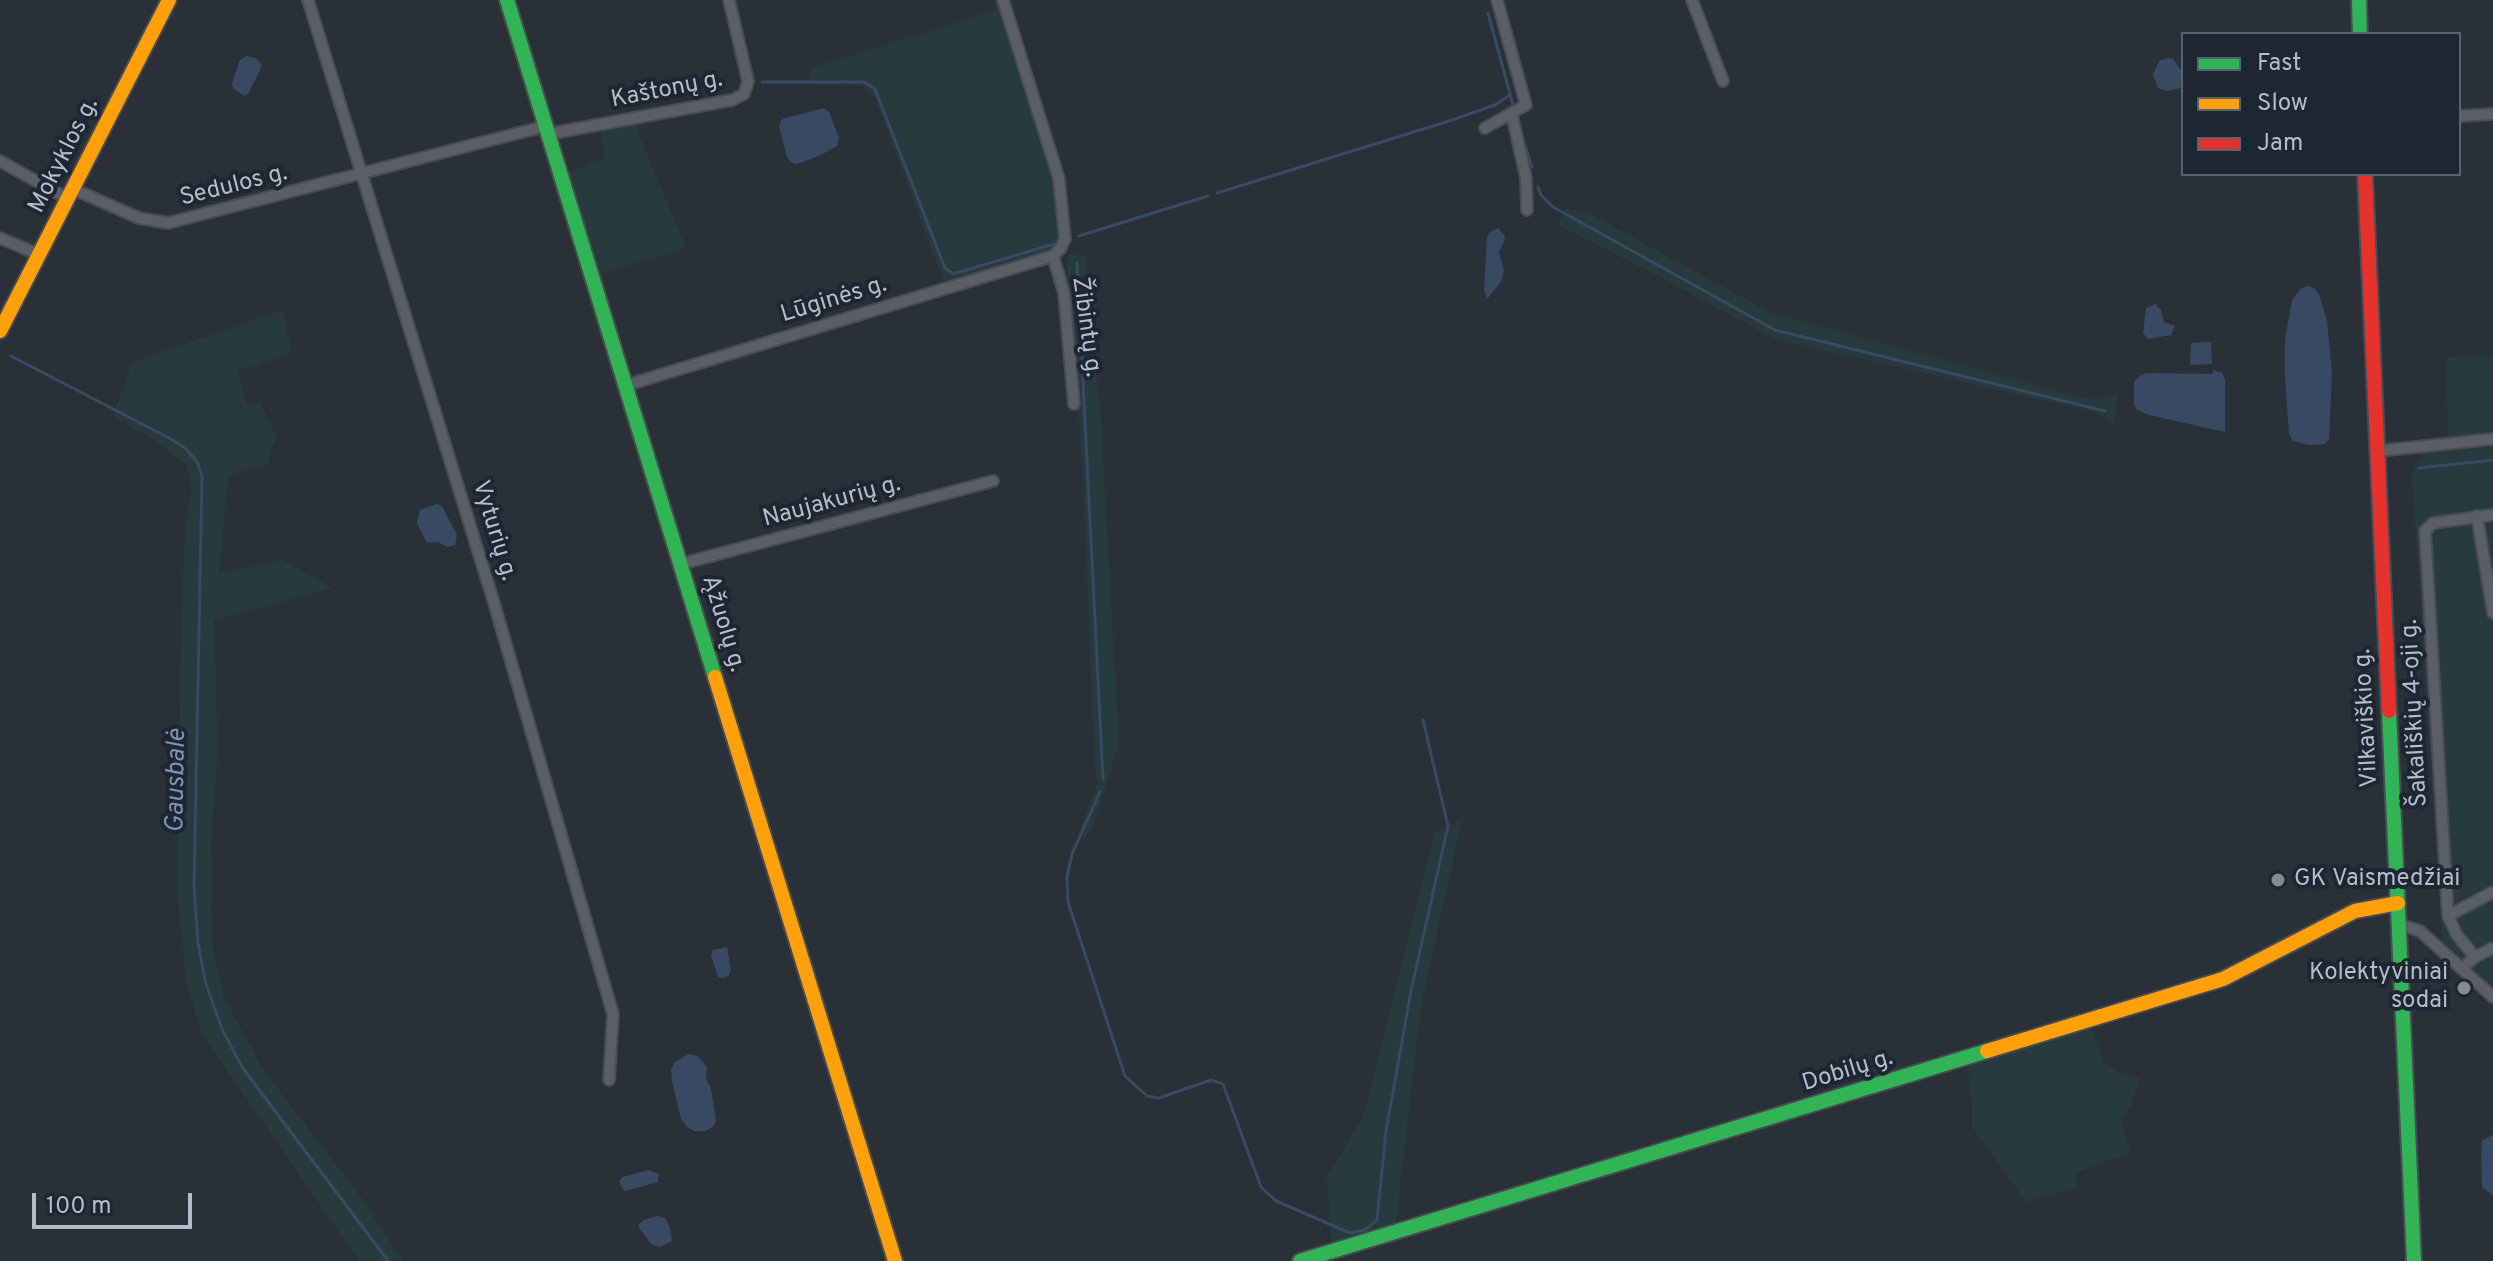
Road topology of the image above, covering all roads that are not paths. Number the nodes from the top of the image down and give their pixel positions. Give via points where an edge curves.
1 (169, 0) edge
2 (308, 0) edge
3 (507, 0) edge
4 (729, 0) edge
5 (1003, 0) edge
6 (1497, 0) edge
7 (1692, 0) edge
8 (2359, 0) edge
9 (2360, 32) edge
10 (1723, 81) dead end
11 (2493, 114) edge
12 (1512, 115) junction
13 (2461, 116) edge
14 (1485, 128) dead end
15 (547, 130) junction
16 (0, 161) edge
17 (362, 175) junction
18 (2365, 176) edge
19 (71, 194) junction
20 (1527, 210) dead end
21 (0, 238) edge
22 (40, 255) junction
23 (1053, 256) junction
24 (0, 331) edge
25 (627, 385) junction
26 (1074, 404) dead end
27 (2493, 439) edge
28 (2378, 451) junction
29 (993, 481) dead end
30 (2493, 515) edge
31 (2477, 516) junction
32 (681, 564) junction
33 (2493, 613) edge
34 (2493, 892) edge
35 (2398, 903) junction
36 (2448, 916) junction
37 (2399, 924) junction
38 (2493, 948) edge
39 (2475, 957) junction
40 (2462, 968) junction
41 (2493, 997) edge
42 (609, 1080) dead end
43 (895, 1261) edge
44 (1300, 1261) edge
45 (2414, 1261) edge

1 - 19 main road, Mokyklos g.
2 - 17 street, Vyturių g.
3 - 15 main road, Ąžuolų g.
4 - 15 street, Kaštonų g. via 748,81 744,94
5 - 23 street via 1059,179 1065,239
6 - 12 street via 1526,105
7 - 10 street
8 - 9 main road
11 - 13 street
12 - 14 street
12 - 20 street via 1526,178
15 - 17 street, Sedulos g.
15 - 25 main road, Ąžuolų g.
16 - 19 street, Sedulos g.
17 - 19 street, Sedulos g. via 168,223
17 - 42 street, Vyturių g. via 613,1014
18 - 28 main road, Vilkaviškio g.
19 - 22 main road, Mokyklos g.
21 - 22 street
22 - 24 main road, Mokyklos g.
23 - 25 street, Lūginės g.
23 - 26 street, Žibintų g. via 1064,293
25 - 32 main road, Ąžuolų g.
27 - 28 street
28 - 35 main road, Vilkaviškio g.
29 - 32 street, Naujakurių g.
30 - 31 street, Šakališkių 4-oji g.
31 - 33 street
31 - 36 street, Šakališkių 4-oji g. via 2433,523 2425,531
32 - 43 main road, Ąžuolų g.
34 - 36 street
35 - 37 main road, Vilkaviškio g.
35 - 44 main road, Dobilų g. via 2355,911 2223,979
36 - 39 street, Šakališkių 4-oji g.
37 - 40 street via 2420,931
37 - 45 main road, Vilkaviškio g.
38 - 39 street
39 - 40 street
40 - 41 street

